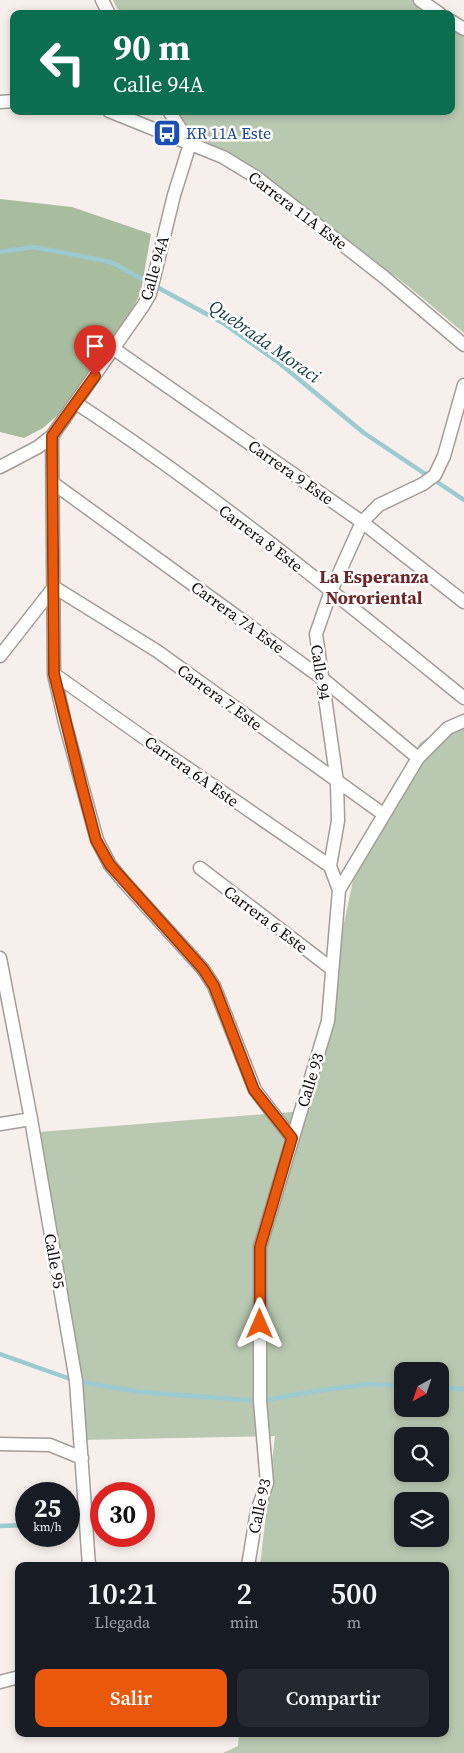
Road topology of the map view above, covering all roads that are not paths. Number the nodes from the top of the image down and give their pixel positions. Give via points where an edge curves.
1 (420, 0) edge
2 (434, 10) edge
3 (119, 115) edge
4 (171, 115) edge
5 (190, 144) junction
6 (464, 345) edge
7 (114, 349) junction
8 (464, 385) edge
9 (76, 403) junction
10 (52, 436) junction
11 (0, 467) edge
12 (53, 483) junction
13 (362, 522) junction
14 (54, 587) junction
15 (331, 591) junction
16 (464, 602) edge
17 (0, 656) edge
18 (54, 674) junction
19 (323, 679) junction
20 (464, 698) edge
21 (464, 721) edge
22 (418, 758) junction
23 (336, 782) junction
24 (383, 814) junction
25 (330, 866) junction
26 (200, 868) dead end
27 (340, 890) junction
28 (0, 958) edge
29 (332, 969) junction
30 (31, 1119) junction
31 (0, 1124) edge
32 (292, 1138) junction
33 (0, 1444) edge
34 (82, 1458) junction
35 (89, 1562) edge
36 (249, 1562) edge
37 (15, 1678) edge
38 (0, 1682) edge

1 - 2 street
3 - 5 street, Carrera 11A Este
4 - 5 street
5 - 6 street, Carrera 11A Este via 256,177 384,277
5 - 7 street, Calle 94A via 150,294
7 - 9 street, Calle 94A
7 - 13 street, Carrera 9 Este
8 - 13 street, Calle 94 via 444,456 435,475 379,505
9 - 10 street, Calle 94A
9 - 15 street, Carrera 8 Este via 137,443
10 - 11 street, Calle 94A via 38,448
10 - 12 street
12 - 14 street
12 - 19 street, Carrera 7A Este
13 - 15 street, Calle 94
13 - 16 street, Carrera 9 Este
14 - 17 street
14 - 18 street
14 - 23 street, Carrera 7 Este via 157,651
15 - 19 street, Calle 94 via 316,634
15 - 20 street, Carrera 8 Este
18 - 25 street, Carrera 6A Este
18 - 32 street via 96,840 110,865 203,969 214,986 254,1090
19 - 22 street, Carrera 7A Este
19 - 23 street, Calle 94
21 - 22 street, Calle 93 via 448,728
22 - 24 street, Calle 93
23 - 24 street, Carrera 7 Este
23 - 25 street, Calle 94 via 338,821
24 - 27 street, Calle 93
25 - 27 street
26 - 29 street, Carrera 6 Este
27 - 29 street, Calle 93
28 - 30 street, Calle 95
29 - 32 street, Calle 93 via 328,1022
30 - 31 street
30 - 34 street, Calle 95 via 76,1381
32 - 36 street, Calle 93 via 260,1247 260,1401 267,1483 256,1511
33 - 34 street via 50,1445
34 - 35 street, Calle 95
37 - 38 street

